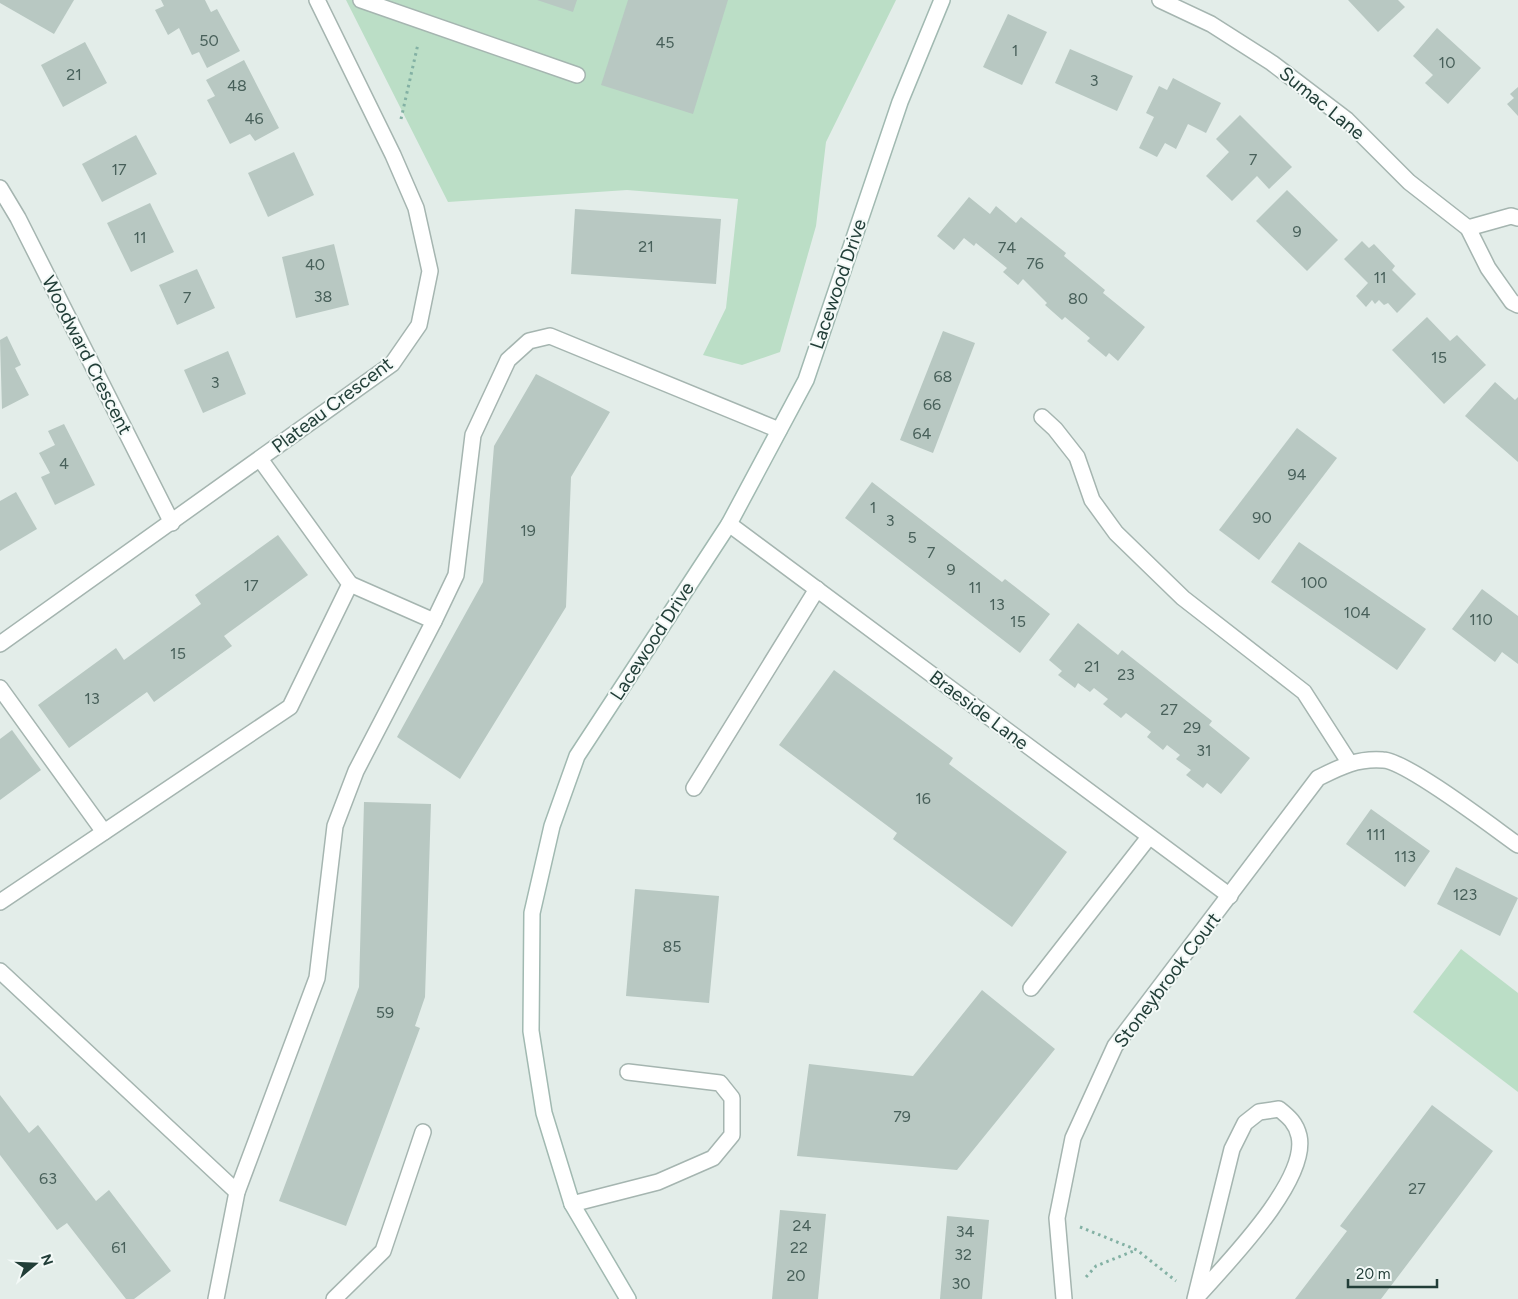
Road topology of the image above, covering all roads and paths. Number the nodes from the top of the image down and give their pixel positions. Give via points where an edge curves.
1 (317, 0) edge
2 (360, 0) edge
3 (942, 0) edge
4 (1160, 0) edge
5 (423, 21) junction
6 (577, 75) dead end
7 (393, 155) junction
8 (0, 188) edge
9 (1518, 218) edge
10 (1468, 228) junction
11 (1518, 305) edge
12 (1042, 417) dead end
13 (779, 430) junction
14 (260, 460) junction
15 (172, 523) junction
16 (729, 524) junction
17 (350, 584) junction
18 (817, 590) junction
19 (434, 621) junction
20 (0, 644) edge
21 (0, 688) edge
22 (1349, 762) junction
23 (694, 788) dead end
24 (104, 832) junction
25 (1149, 837) junction
26 (1518, 845) edge
27 (1230, 896) junction
28 (0, 902) edge
29 (0, 971) edge
30 (1031, 988) dead end
31 (628, 1072) dead end
32 (423, 1132) dead end
33 (237, 1192) junction
34 (572, 1204) junction
35 (1057, 1218) junction
36 (1137, 1250) junction
37 (1084, 1279) dead end
38 (1195, 1298) edge
39 (216, 1299) edge
40 (334, 1299) edge
41 (628, 1299) edge
42 (1064, 1299) edge

1 - 7 street, Plateau Crescent
2 - 5 street
3 - 13 street, Lacewood Drive via 900,102 806,380
4 - 10 street, Sumac Lane via 1211,24 1272,63 1347,120 1409,182
5 - 6 street
5 - 7 path
7 - 14 street, Plateau Crescent via 416,208 430,271 419,325 392,364
8 - 15 street, Woodward Crescent
9 - 10 street via 1511,216
10 - 11 street, Sumac Lane via 1488,268 1512,302
12 - 22 street via 1077,457 1092,500 1116,533 1183,598 1304,692
13 - 16 street, Lacewood Drive
13 - 19 street via 550,336 530,340 508,360 473,435 456,575
14 - 15 street, Plateau Crescent
14 - 17 street
15 - 20 street, Plateau Crescent
16 - 18 street, Braeside Lane
16 - 34 street, Lacewood Drive via 577,756 552,826 532,913 531,1031 544,1113
17 - 19 street
17 - 24 street via 290,707
18 - 23 street
18 - 25 street, Braeside Lane
19 - 33 street via 356,771 336,826 318,978
21 - 24 street
22 - 26 street, Stoneybrook Court via 1385,759 1416,773
22 - 27 street, Stoneybrook Court via 1318,778
24 - 28 street
25 - 27 street, Braeside Lane
25 - 30 street
27 - 35 street, Stoneybrook Court via 1115,1046 1073,1138
29 - 33 street
31 - 34 street via 720,1083 732,1098 732,1136 713,1158 658,1182
32 - 40 street via 383,1251
33 - 39 street
34 - 41 street, Lacewood Drive
35 - 36 path
35 - 42 street, Stoneybrook Court
36 - 37 path via 1096,1266
36 - 38 path
38 - 38 street via 1258,1227 1281,1194 1299,1158 1300,1137 1294,1121 1279,1109 1259,1112 1245,1123 1232,1149

